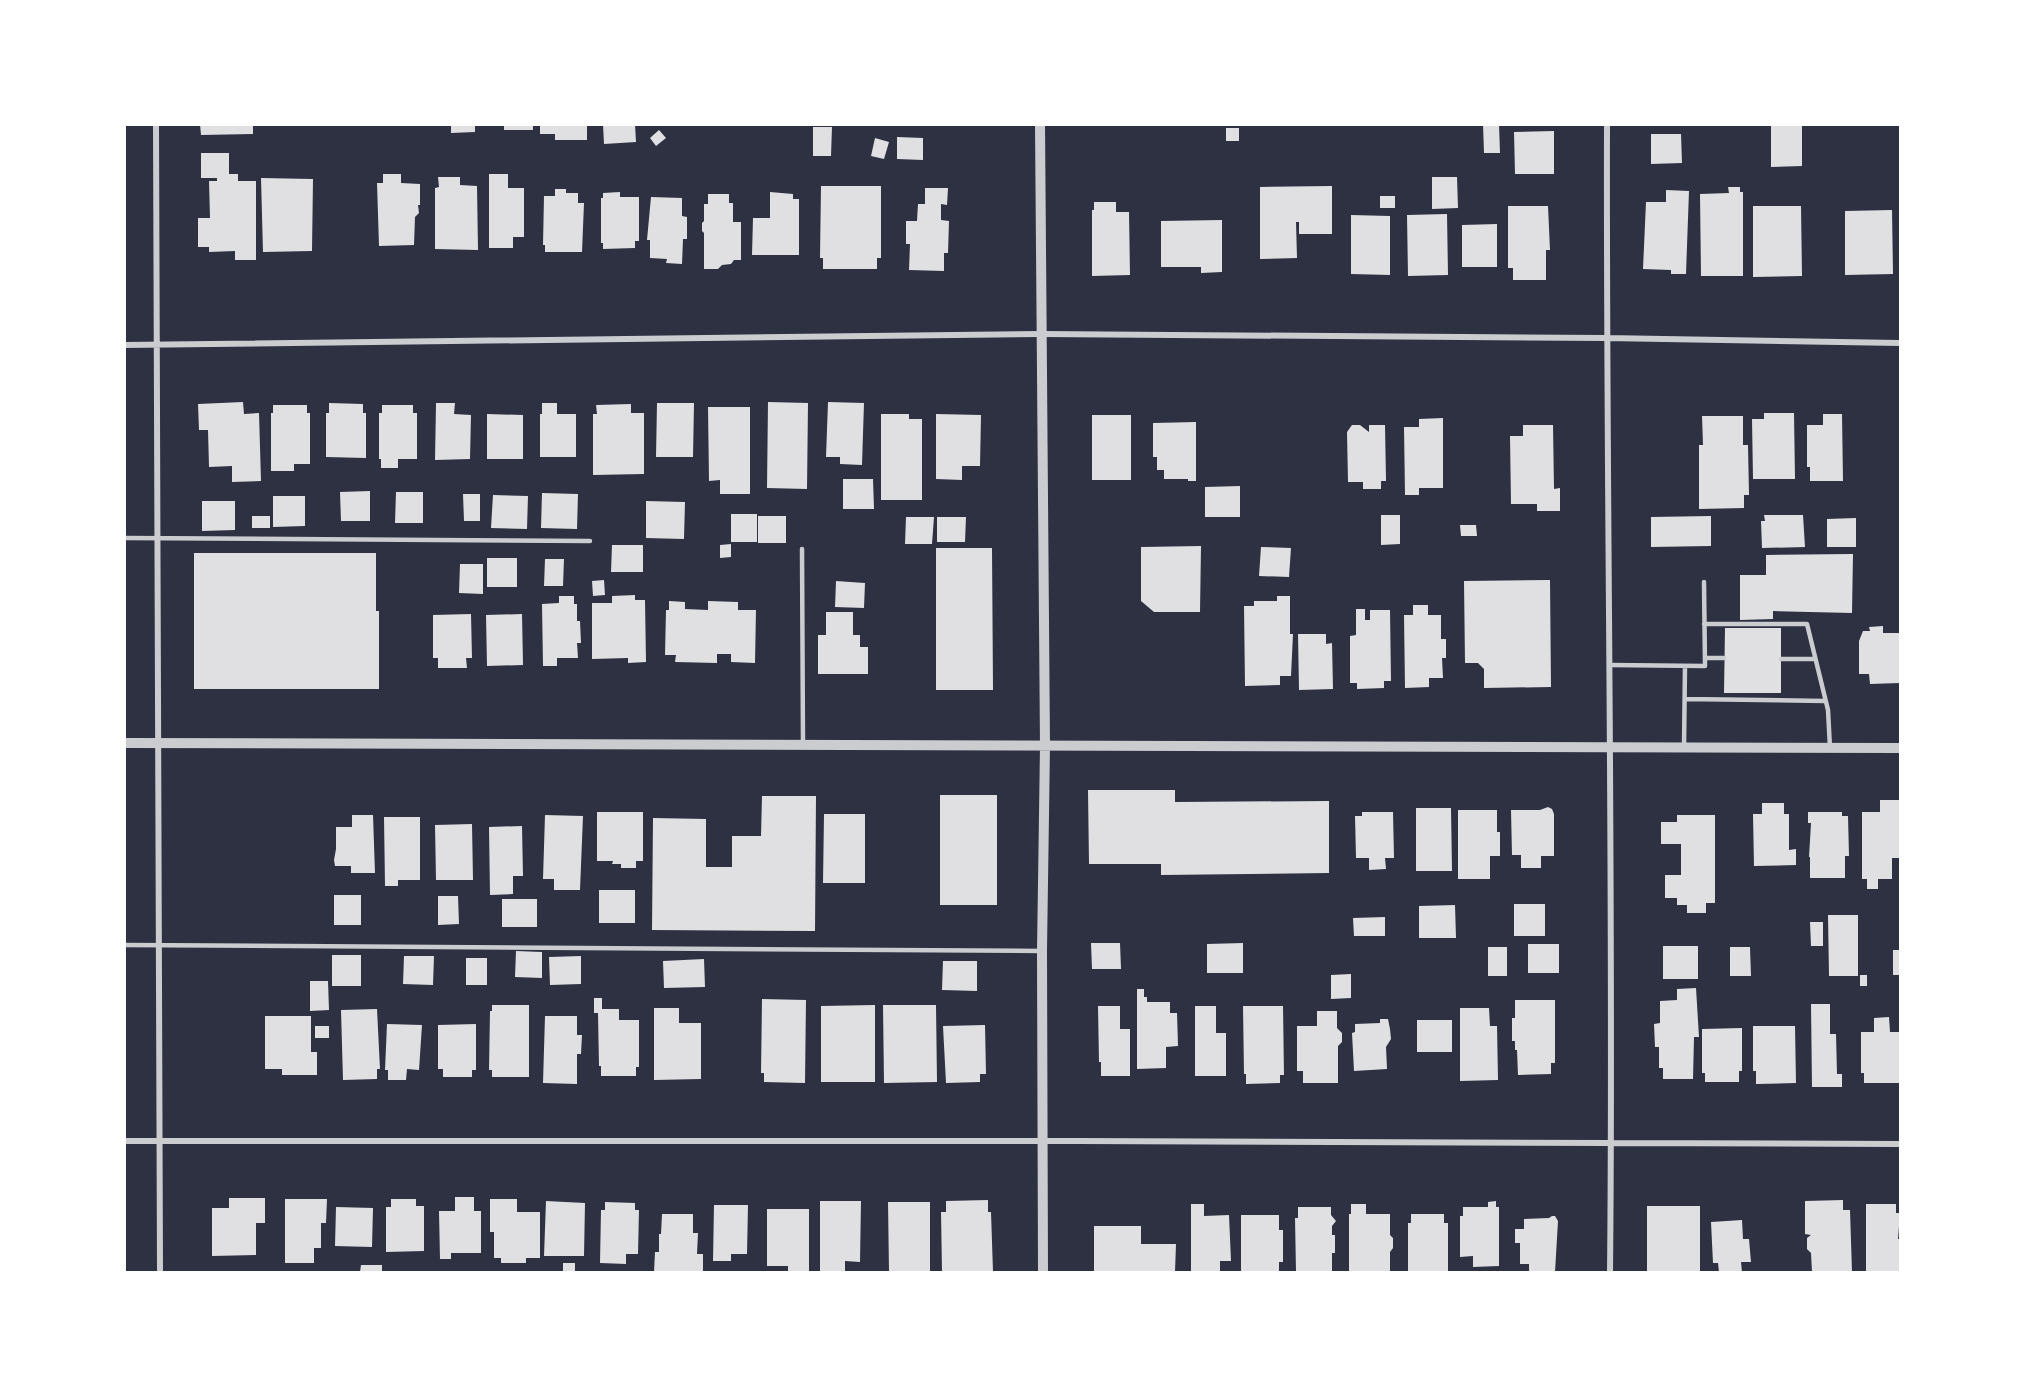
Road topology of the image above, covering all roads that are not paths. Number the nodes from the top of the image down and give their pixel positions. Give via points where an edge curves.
1 (156, 124) edge
2 (1040, 124) edge
3 (1607, 124) edge
4 (1041, 333) junction
5 (1606, 338) junction
6 (1900, 343) edge
7 (124, 345) edge
8 (157, 345) junction
9 (124, 538) edge
10 (157, 538) junction
11 (590, 541) dead end
12 (802, 549) dead end
13 (1704, 582) dead end
14 (1704, 624) junction
15 (1705, 658) junction
16 (1724, 658) dead end
17 (1781, 659) dead end
18 (1815, 659) junction
19 (1610, 665) junction
20 (1685, 666) junction
21 (1685, 699) junction
22 (1825, 701) junction
23 (124, 743) edge
24 (158, 743) junction
25 (803, 745) junction
26 (1045, 746) junction
27 (1610, 747) junction
28 (1684, 747) junction
29 (1830, 748) junction
30 (1900, 748) edge
31 (124, 945) edge
32 (159, 946) junction
33 (1042, 951) junction
34 (124, 1141) edge
35 (159, 1141) junction
36 (1042, 1141) junction
37 (1612, 1143) junction
38 (1900, 1144) edge
39 (160, 1272) edge
40 (1043, 1272) edge
41 (1610, 1272) edge

1 - 8 street
2 - 4 street
3 - 5 street
4 - 5 street
4 - 8 street
4 - 26 street
5 - 6 street
5 - 19 street
7 - 8 street
8 - 10 street
9 - 10 lane
10 - 11 lane
10 - 24 street
12 - 25 lane
13 - 14 lane
14 - 15 lane
14 - 18 lane via 1807,624
15 - 16 lane
15 - 20 lane via 1705,666
17 - 18 lane
18 - 22 lane
19 - 20 lane
19 - 27 street
20 - 21 lane
21 - 22 lane
21 - 28 lane
22 - 29 lane
23 - 24 street
24 - 25 street
24 - 32 street
25 - 26 street
26 - 27 street
26 - 33 street
27 - 28 street
27 - 37 street
28 - 29 street
29 - 30 street
31 - 32 lane
32 - 33 lane
32 - 35 street
33 - 36 street
34 - 35 street
35 - 36 street
35 - 39 street
36 - 37 street
36 - 40 street
37 - 38 street
37 - 41 street

